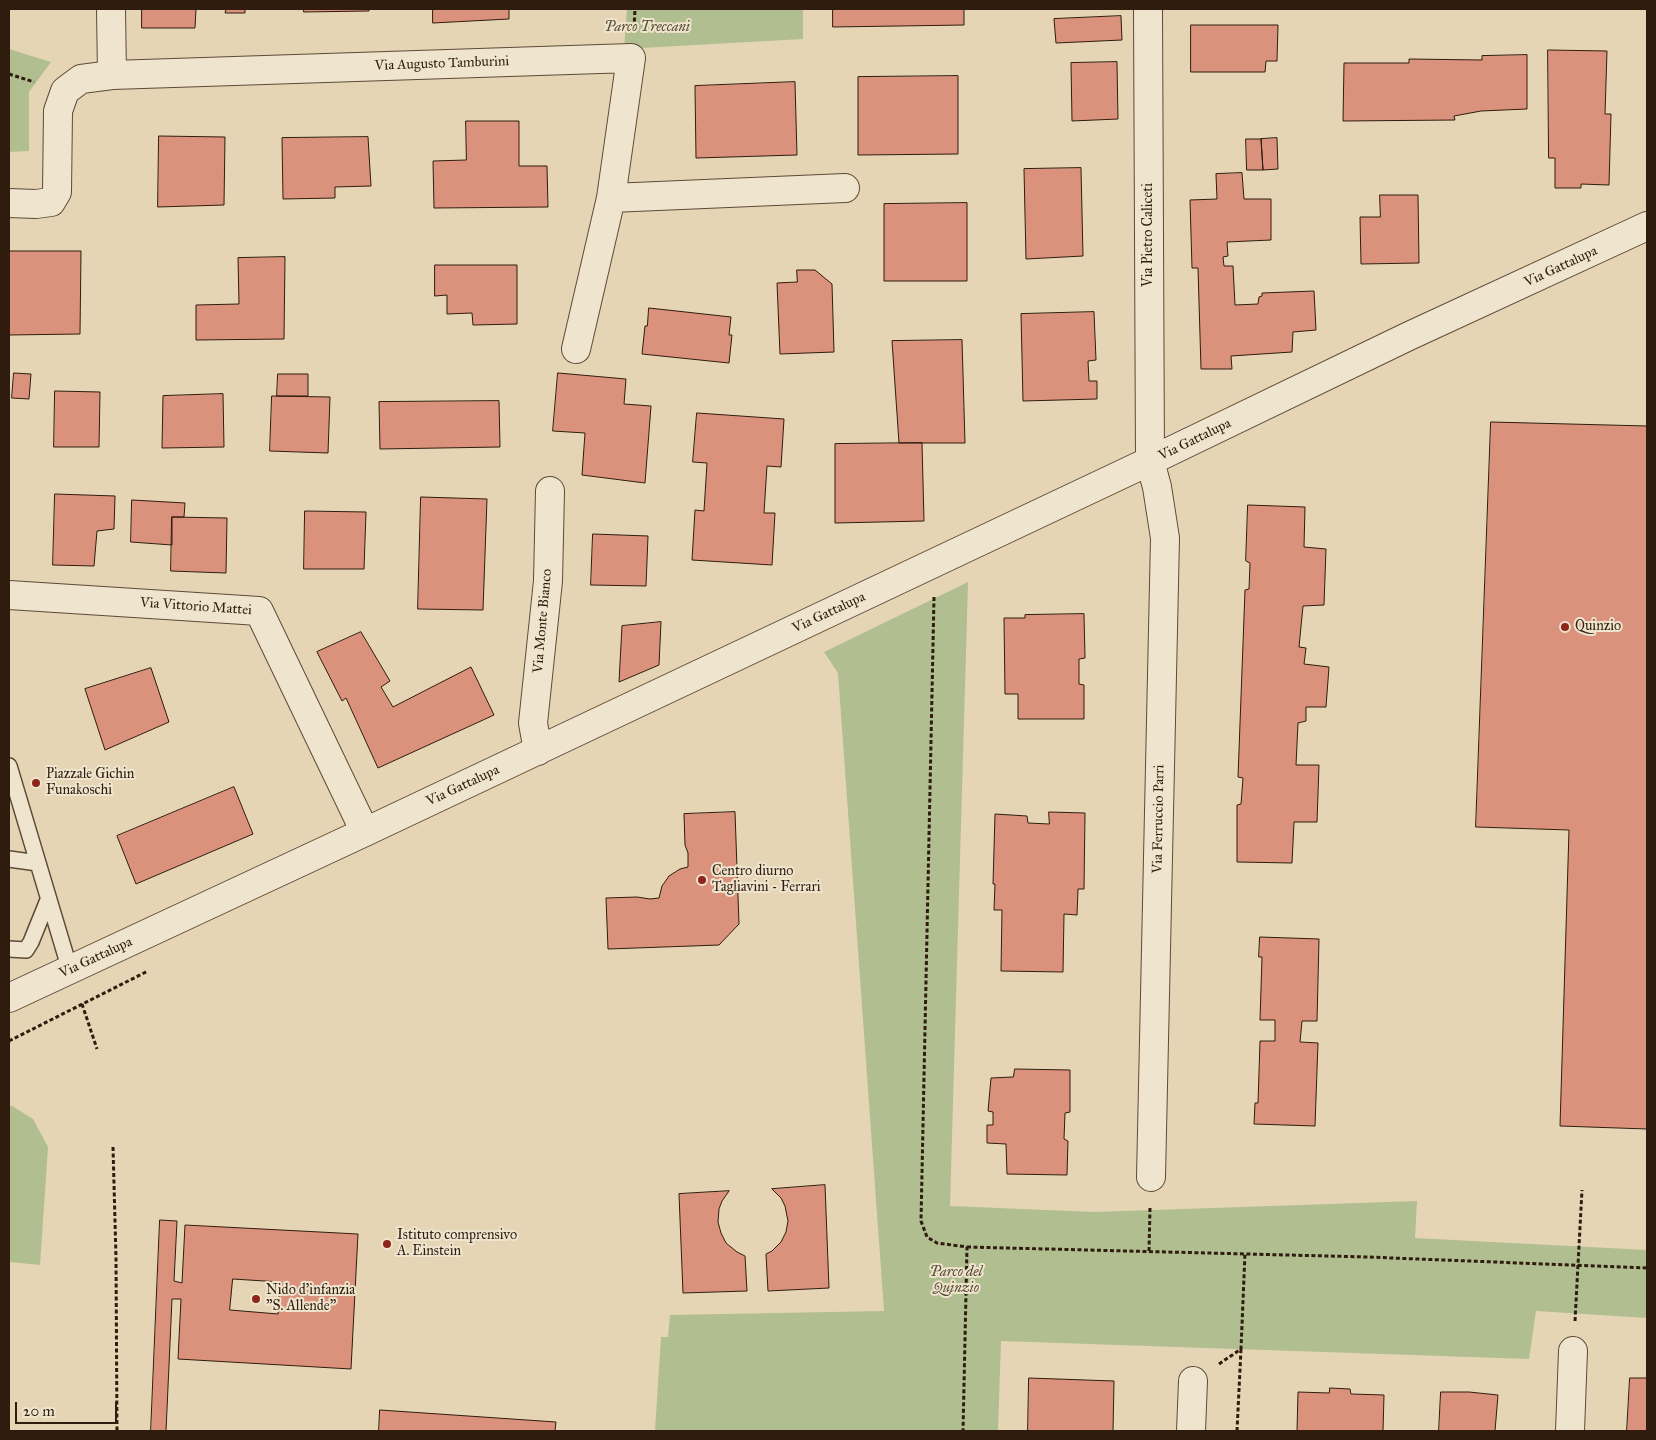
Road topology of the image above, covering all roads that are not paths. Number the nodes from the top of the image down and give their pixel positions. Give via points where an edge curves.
1 (111, 9) edge
2 (1148, 9) edge
3 (112, 75) junction
4 (845, 188) dead end
5 (611, 198) junction
6 (9, 203) edge
7 (1647, 226) edge
8 (576, 349) dead end
9 (1150, 461) junction
10 (550, 491) dead end
11 (9, 595) edge
12 (538, 751) junction
13 (9, 766) edge
14 (366, 832) junction
15 (9, 859) edge
16 (38, 863) junction
17 (48, 900) junction
18 (9, 949) edge
19 (70, 970) junction
20 (9, 998) edge
21 (1151, 1178) road end
22 (1573, 1352) road end
23 (1193, 1381) road end
24 (1191, 1431) edge
25 (1570, 1431) edge

1 - 3 street
2 - 9 street, Via Pietro Caliceti
3 - 5 street, Via Augusto Tamburini via 631,58
3 - 6 street, Via Augusto Tamburini via 81,79 65,91 58,112 56,192 51,202
4 - 5 street
5 - 8 street, Via Augusto Tamburini
7 - 9 street, Via Gattalupa
9 - 12 street, Via Gattalupa
9 - 21 street, Via Ferruccio Parri via 1165,538
10 - 12 street, Via Monte Bianco via 548,581 533,723
11 - 14 street, Via Vittorio Mattei via 259,611
12 - 14 street, Via Gattalupa
13 - 16 lane
14 - 19 street, Via Gattalupa
15 - 16 lane
16 - 17 lane
17 - 18 lane via 26,950
17 - 19 lane
19 - 20 street, Via Gattalupa
22 - 25 street
23 - 24 street

